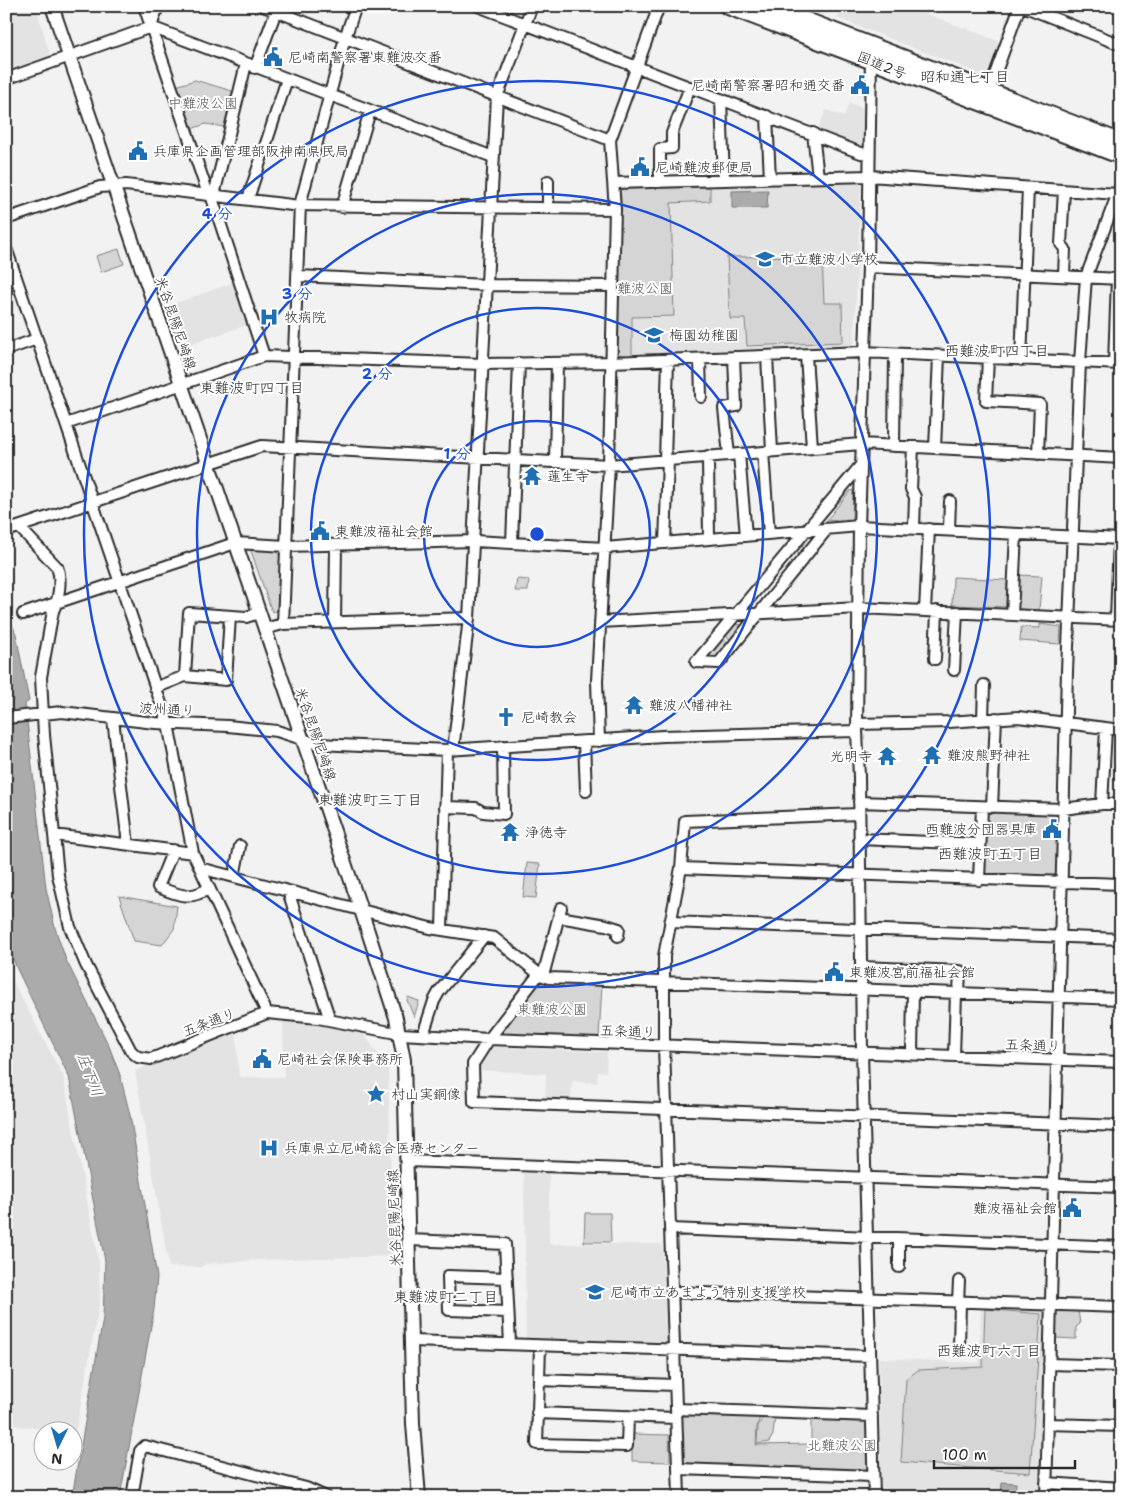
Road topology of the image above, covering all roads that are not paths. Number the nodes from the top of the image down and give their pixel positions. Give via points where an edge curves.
1 (52, 6) edge
2 (144, 6) edge
3 (158, 6) edge
4 (263, 6) edge
5 (356, 6) edge
6 (478, 6) edge
7 (532, 6) edge
8 (659, 6) edge
9 (727, 6) edge
10 (770, 6) edge
11 (1022, 6) edge
12 (276, 11) junction
13 (525, 24) junction
14 (152, 27) junction
15 (345, 38) junction
16 (1121, 44) edge
17 (872, 45) junction
18 (69, 56) junction
19 (871, 62) junction
20 (251, 66) junction
21 (637, 66) junction
22 (6, 79) edge
23 (287, 80) junction
24 (690, 87) junction
25 (989, 91) junction
26 (330, 96) junction
27 (497, 97) junction
28 (721, 99) junction
29 (370, 111) junction
30 (767, 116) junction
31 (813, 133) junction
32 (610, 140) junction
33 (1121, 142) edge
34 (869, 154) junction
35 (1121, 156) edge
36 (493, 157) junction
37 (870, 176) junction
38 (818, 177) junction
39 (770, 179) junction
40 (724, 180) junction
41 (548, 182) dead end
42 (660, 182) junction
43 (614, 183) junction
44 (114, 186) junction
45 (1028, 188) junction
46 (1119, 189) edge
47 (1064, 190) junction
48 (211, 195) junction
49 (248, 199) junction
50 (300, 205) junction
51 (342, 206) junction
52 (491, 208) junction
53 (548, 208) junction
54 (615, 209) junction
55 (6, 219) edge
56 (6, 248) edge
57 (868, 267) junction
58 (1024, 274) junction
59 (298, 276) junction
60 (1064, 276) junction
61 (1086, 278) junction
62 (1119, 279) edge
63 (487, 285) junction
64 (613, 286) junction
65 (37, 339) junction
66 (6, 350) edge
67 (864, 352) junction
68 (895, 354) junction
69 (806, 355) junction
70 (264, 356) junction
71 (767, 356) junction
72 (939, 356) junction
73 (294, 357) junction
74 (734, 357) junction
75 (988, 358) junction
76 (700, 359) junction
77 (668, 360) junction
78 (1021, 360) junction
79 (611, 362) junction
80 (1080, 362) junction
81 (520, 363) junction
82 (557, 363) junction
83 (483, 364) junction
84 (1117, 364) edge
85 (181, 384) junction
86 (701, 397) dead end
87 (66, 424) junction
88 (861, 444) junction
89 (894, 446) junction
90 (290, 447) junction
91 (913, 447) junction
92 (812, 448) junction
93 (935, 448) junction
94 (767, 452) junction
95 (734, 454) junction
96 (1038, 454) junction
97 (708, 456) junction
98 (1076, 456) junction
99 (479, 458) junction
100 (1121, 458) edge
101 (516, 460) junction
102 (666, 460) junction
103 (555, 462) junction
104 (208, 463) junction
105 (609, 464) junction
106 (861, 465) junction
107 (950, 501) dead end
108 (93, 503) junction
109 (859, 526) junction
110 (19, 527) junction
111 (827, 528) junction
112 (914, 528) junction
113 (929, 529) junction
114 (6, 530) edge
115 (949, 530) junction
116 (804, 531) junction
117 (770, 534) junction
118 (1016, 534) junction
119 (746, 536) junction
120 (1072, 536) junction
121 (709, 539) junction
122 (1120, 539) edge
123 (474, 541) junction
124 (235, 543) junction
125 (512, 543) junction
126 (665, 543) junction
127 (336, 545) junction
128 (286, 546) junction
129 (605, 548) junction
130 (120, 582) junction
131 (57, 603) junction
132 (859, 608) junction
133 (926, 611) junction
134 (937, 611) junction
135 (957, 612) junction
136 (259, 613) junction
137 (757, 613) junction
138 (23, 614) dead end
139 (734, 614) junction
140 (1012, 615) junction
141 (230, 616) junction
142 (1069, 617) junction
143 (469, 618) junction
144 (1118, 620) edge
145 (335, 622) junction
146 (600, 622) junction
147 (283, 624) junction
148 (264, 629) junction
149 (935, 659) dead end
150 (954, 670) dead end
151 (185, 676) junction
152 (984, 685) dead end
153 (156, 688) junction
154 (43, 712) junction
155 (6, 718) edge
156 (996, 718) junction
157 (113, 719) junction
158 (983, 719) junction
159 (1066, 721) junction
160 (168, 724) junction
161 (857, 727) junction
162 (1106, 729) junction
163 (1121, 730) edge
164 (302, 740) junction
165 (599, 741) junction
166 (584, 742) junction
167 (503, 746) junction
168 (450, 750) junction
169 (588, 787) dead end
170 (859, 802) junction
171 (1102, 804) junction
172 (1121, 804) edge
173 (445, 807) junction
174 (987, 807) junction
175 (1064, 808) junction
176 (858, 814) junction
177 (54, 835) junction
178 (859, 839) junction
179 (128, 844) junction
180 (980, 844) junction
181 (240, 846) dead end
182 (173, 850) junction
183 (193, 852) junction
184 (200, 868) junction
185 (680, 868) junction
186 (860, 876) junction
187 (234, 877) junction
188 (979, 880) junction
189 (1061, 883) junction
190 (1121, 884) edge
191 (209, 888) junction
192 (288, 891) junction
193 (361, 910) junction
194 (670, 922) junction
195 (442, 929) junction
196 (861, 929) junction
197 (484, 936) junction
198 (618, 936) dead end
199 (1060, 936) junction
200 (1121, 939) edge
201 (862, 967) junction
202 (541, 975) junction
203 (664, 984) junction
204 (862, 990) junction
205 (913, 992) junction
206 (957, 993) junction
207 (1058, 997) junction
208 (1121, 999) edge
209 (267, 1013) junction
210 (330, 1020) junction
211 (401, 1034) junction
212 (423, 1035) junction
213 (489, 1039) junction
214 (664, 1046) junction
215 (862, 1052) junction
216 (912, 1054) junction
217 (954, 1056) junction
218 (1057, 1059) junction
219 (1121, 1062) edge
220 (666, 1110) junction
221 (864, 1117) junction
222 (1055, 1124) junction
223 (1121, 1126) edge
224 (407, 1161) junction
225 (668, 1170) junction
226 (866, 1178) junction
227 (1054, 1185) junction
228 (1121, 1187) edge
229 (672, 1229) junction
230 (868, 1238) junction
231 (899, 1239) junction
232 (409, 1240) junction
233 (1052, 1244) junction
234 (1121, 1247) edge
235 (898, 1267) dead end
236 (507, 1278) junction
237 (959, 1281) dead end
238 (672, 1292) junction
239 (868, 1299) junction
240 (959, 1302) junction
241 (1050, 1305) junction
242 (1121, 1307) edge
243 (508, 1312) junction
244 (412, 1341) junction
245 (510, 1344) junction
246 (540, 1346) junction
247 (958, 1348) dead end
248 (674, 1350) junction
249 (870, 1356) junction
250 (1049, 1364) junction
251 (1121, 1366) edge
252 (540, 1380) junction
253 (675, 1385) junction
254 (537, 1412) junction
255 (676, 1414) junction
256 (628, 1416) junction
257 (872, 1416) junction
258 (1048, 1424) junction
259 (1121, 1426) edge
260 (679, 1469) junction
261 (874, 1476) junction
262 (1046, 1483) junction
263 (1121, 1488) edge
264 (321, 1496) edge
265 (132, 1497) edge
266 (418, 1497) edge
267 (679, 1497) edge
268 (874, 1497) edge
269 (1046, 1497) edge

1 - 18 main road, 米谷昆陽尼崎線
2 - 14 street
3 - 14 street
4 - 12 street
5 - 15 street
6 - 13 street
7 - 13 street
8 - 21 street
9 - 19 highway, 国道2号
10 - 17 highway, 国道2号
11 - 16 street
11 - 25 street
12 - 15 street
12 - 20 street
13 - 21 street
13 - 27 street
14 - 18 street
14 - 20 street
14 - 48 street
15 - 26 street
15 - 27 street
17 - 19 street
17 - 25 highway, 国道2号
18 - 22 street
18 - 44 main road, 米谷昆陽尼崎線
19 - 34 street
19 - 35 highway, 国道2号
20 - 23 street
20 - 48 street
21 - 24 street
21 - 32 street
23 - 26 street
23 - 49 street
24 - 28 street
24 - 42 street via 672,133 672,148 660,149
25 - 33 highway, 国道2号
26 - 29 street
26 - 50 street
27 - 32 street
27 - 36 street
28 - 30 street
28 - 40 street
29 - 36 street
29 - 51 street
30 - 31 street
30 - 39 street
31 - 34 street
31 - 38 street
32 - 43 street
34 - 37 street
36 - 52 street
37 - 38 street
37 - 45 street
37 - 57 street
38 - 39 street
39 - 40 street
40 - 42 street
41 - 53 street
42 - 43 street
43 - 54 street
44 - 48 street
44 - 55 street
44 - 85 main road, 米谷昆陽尼崎線
45 - 47 street
45 - 58 street
46 - 47 street
46 - 61 street
47 - 60 street via 1061,244 1065,249
48 - 49 street
48 - 70 street
49 - 50 street
50 - 51 street
50 - 59 street
51 - 52 street
52 - 53 street
52 - 63 street
53 - 54 street
54 - 64 street
56 - 65 street
57 - 58 street
57 - 67 street
58 - 60 street
58 - 78 street
59 - 63 street
59 - 73 street
60 - 61 street
61 - 62 street
61 - 80 street
62 - 84 street
63 - 64 street
63 - 83 street
64 - 79 street
65 - 66 street
65 - 87 street
67 - 68 street
67 - 69 street
67 - 88 street
68 - 72 street
68 - 89 street
69 - 71 street
69 - 92 street
70 - 73 street
70 - 85 street
71 - 74 street
71 - 94 street
72 - 75 street
72 - 93 street
73 - 83 street
73 - 90 street
74 - 76 street
74 - 95 street via 736,406 724,408
75 - 78 street
75 - 96 street via 986,401 1040,404
76 - 77 street
76 - 86 street
77 - 79 street
77 - 102 street
78 - 80 street
79 - 82 street
79 - 105 street
80 - 84 street
80 - 98 street
81 - 82 street
81 - 83 street
81 - 101 street
82 - 103 street
83 - 99 street
85 - 87 street
85 - 104 main road, 米谷昆陽尼崎線
87 - 108 street
88 - 89 street
88 - 92 street
88 - 106 street
89 - 91 street
90 - 99 street
90 - 104 street via 258,447
90 - 128 street
91 - 93 street
91 - 112 street via 911,489 915,497
92 - 94 street
93 - 96 street
94 - 95 street
94 - 117 street
95 - 97 street
95 - 119 street
96 - 98 street
97 - 102 street
97 - 121 street
98 - 100 street
98 - 120 street
99 - 101 street
99 - 123 street
101 - 103 street
101 - 125 street
102 - 105 street
102 - 126 street
103 - 105 street
104 - 108 street
104 - 124 main road, 米谷昆陽尼崎線
105 - 129 street
106 - 109 street
106 - 116 street
107 - 115 street
108 - 110 street
108 - 130 street
109 - 111 street
109 - 112 street
109 - 132 street
110 - 114 street
110 - 131 street via 57,567 60,574
111 - 116 street
111 - 137 street
112 - 113 street
113 - 115 street
113 - 133 street
115 - 118 street
116 - 117 street
116 - 139 street
117 - 119 street
118 - 120 street
118 - 140 street
119 - 121 street
120 - 122 street
120 - 142 street
121 - 126 street
122 - 144 street
123 - 125 street
123 - 127 street
123 - 143 street
124 - 128 street
124 - 130 street
124 - 136 main road, 米谷昆陽尼崎線
125 - 129 street
126 - 129 street
127 - 128 street
127 - 145 street
128 - 147 street
129 - 146 street
130 - 131 street
130 - 153 street
131 - 138 street
131 - 154 street via 41,677
132 - 133 street
132 - 137 street
132 - 161 street
133 - 134 street
134 - 135 street
134 - 149 street
135 - 140 street
135 - 150 street
136 - 141 street via 246,617
136 - 148 main road, 米谷昆陽尼崎線
137 - 139 street
137 - 139 street via 719,663 696,662
139 - 146 street
140 - 142 street
141 - 151 street via 188,613
141 - 151 street via 226,680
142 - 144 street
142 - 159 street
143 - 145 street
143 - 168 street
145 - 147 street
146 - 165 street via 597,681
147 - 148 street
148 - 164 main road, 米谷昆陽尼崎線
151 - 153 street
152 - 158 street
153 - 160 street
154 - 155 street, 波州通り
154 - 157 street, 波州通り
154 - 177 street
156 - 158 street, 波州通り
156 - 159 street, 波州通り
156 - 174 street
157 - 160 street, 波州通り
157 - 179 street
158 - 161 street, 波州通り
159 - 162 street, 波州通り
159 - 175 street
160 - 164 street, 波州通り via 278,731
160 - 183 street
161 - 165 street, 波州通り
161 - 170 street
162 - 163 street, 波州通り
162 - 171 street
164 - 168 street, 波州通り via 318,744
164 - 193 main road, 米谷昆陽尼崎線
165 - 166 street, 波州通り
166 - 167 street, 波州通り
166 - 169 street
167 - 168 street, 波州通り
167 - 173 street via 504,814 476,808
168 - 173 street
170 - 174 street
170 - 176 street
171 - 172 street
171 - 175 street
173 - 195 street
174 - 175 street
174 - 180 street
175 - 189 street
176 - 178 street
176 - 185 street via 688,819 685,821
177 - 179 street
177 - 209 street, 五条通り via 58,875 70,927 86,964 131,1050 138,1057 145,1059
178 - 180 street
178 - 186 street
179 - 182 street
180 - 188 street
181 - 187 street
182 - 183 street
182 - 191 street via 158,887 183,897
183 - 184 street
184 - 187 street
184 - 191 street
185 - 186 street
185 - 194 street
186 - 188 street
186 - 196 street
187 - 192 street
188 - 189 street
189 - 190 street
189 - 199 street
191 - 209 street
192 - 193 street
192 - 210 street
193 - 195 street
193 - 211 main road, 米谷昆陽尼崎線
194 - 196 street
194 - 203 street via 664,956
195 - 197 street
196 - 199 street
196 - 201 street
197 - 202 street via 494,938
197 - 212 street via 437,996
198 - 202 street via 619,929 607,922 560,913
199 - 200 street
199 - 207 street
201 - 204 street
201 - 206 street via 960,971
202 - 203 street
202 - 213 street
203 - 204 street
203 - 214 street
204 - 205 street
204 - 215 street
205 - 206 street
205 - 216 street
206 - 207 street
206 - 217 street
207 - 208 street
207 - 218 street
209 - 210 street, 五条通り
210 - 211 street, 五条通り
211 - 212 street, 五条通り
211 - 224 main road, 米谷昆陽尼崎線
212 - 213 street, 五条通り
213 - 214 street, 五条通り
213 - 220 street via 473,1064 474,1102
214 - 215 street, 五条通り
214 - 220 street
215 - 216 street, 五条通り
215 - 221 street
216 - 217 street, 五条通り
217 - 218 street, 五条通り
218 - 219 street, 五条通り
218 - 222 street
220 - 221 street
220 - 225 street
221 - 222 street
221 - 226 street
222 - 223 street
222 - 227 street
224 - 225 street
224 - 232 main road, 米谷昆陽尼崎線
225 - 226 street
225 - 229 street
226 - 227 street
226 - 230 street
227 - 228 street
227 - 233 street
229 - 230 street
229 - 238 street
230 - 231 street
230 - 239 street
231 - 233 street
231 - 235 street
232 - 236 street via 505,1244
232 - 244 main road, 米谷昆陽尼崎線
233 - 234 street
233 - 241 street
236 - 243 street
236 - 243 street via 448,1276 448,1310
237 - 240 street
238 - 239 street
238 - 248 street
239 - 240 street
239 - 249 street
240 - 241 street
240 - 247 street
241 - 242 street
241 - 250 street
243 - 245 street
244 - 245 street
244 - 266 main road, 米谷昆陽尼崎線
245 - 246 street
246 - 248 street
246 - 252 street
248 - 249 street
248 - 253 street
249 - 257 street
250 - 251 street
250 - 258 street
252 - 253 street
252 - 254 street
253 - 255 street
254 - 256 street
254 - 256 street via 537,1444 628,1446
255 - 256 street
255 - 257 street
255 - 260 street
257 - 261 street
258 - 259 street
258 - 262 street
260 - 261 street
260 - 267 street
261 - 268 street
262 - 263 street
262 - 269 street
264 - 265 street via 298,1486 145,1446 140,1451

